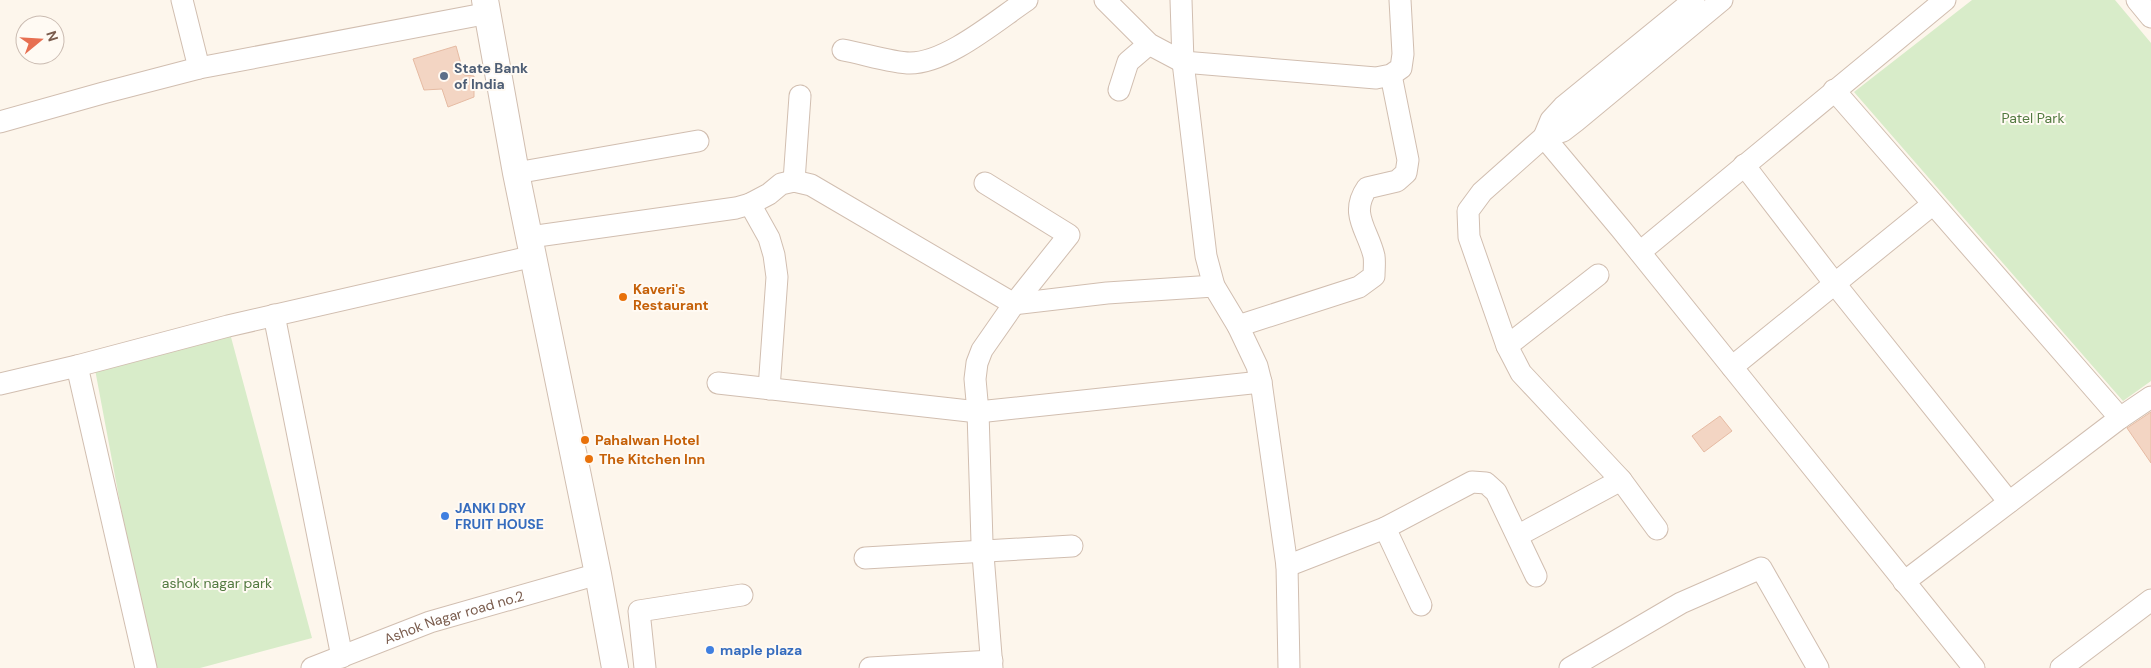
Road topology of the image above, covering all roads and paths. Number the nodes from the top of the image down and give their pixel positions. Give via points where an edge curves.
1 (182, 0) edge
2 (1027, 0) edge
3 (1105, 0) edge
4 (1181, 0) edge
5 (1400, 0) edge
6 (1694, 0) edge
7 (1722, 0) edge
8 (1945, 0) edge
9 (2137, 0) edge
10 (487, 7) edge
11 (2151, 17) edge
12 (1149, 44) junction
13 (843, 50) dead end
14 (1183, 62) junction
15 (199, 68) junction
16 (1390, 75) junction
17 (1119, 90) dead end
18 (1834, 90) junction
19 (800, 96) dead end
20 (0, 122) edge
21 (1544, 137) junction
22 (698, 141) dead end
23 (1744, 165) junction
24 (516, 173) junction
25 (794, 181) junction
26 (985, 183) dead end
27 (750, 204) junction
28 (1933, 204) junction
29 (532, 246) junction
30 (1640, 252) junction
31 (1598, 275) dead end
32 (1835, 284) junction
33 (1214, 286) junction
34 (1014, 304) junction
35 (274, 315) junction
36 (1238, 326) junction
37 (1506, 346) junction
38 (77, 366) junction
39 (1732, 367) junction
40 (1261, 382) junction
41 (718, 383) dead end
42 (0, 384) edge
43 (770, 388) junction
44 (2151, 397) edge
45 (978, 412) junction
46 (2120, 418) junction
47 (1621, 480) junction
48 (2009, 502) junction
49 (1385, 528) junction
50 (1657, 528) dead end
51 (1519, 535) junction
52 (1072, 546) dead end
53 (983, 551) junction
54 (865, 558) dead end
55 (1287, 566) junction
56 (598, 574) junction
57 (1536, 576) dead end
58 (1904, 582) junction
59 (742, 595) dead end
60 (1421, 605) dead end
61 (2148, 608) edge
62 (342, 657) junction
63 (992, 664) edge
64 (146, 668) edge
65 (312, 668) edge
66 (615, 668) edge
67 (646, 668) edge
68 (870, 668) edge
69 (1289, 668) edge
70 (1570, 668) edge
71 (1818, 668) edge
72 (1974, 668) edge
73 (2060, 668) edge

1 - 15 street
2 - 13 street via 953,50 929,60 910,63
3 - 12 street
4 - 14 street
5 - 16 street via 1404,54 1401,68
6 - 21 street via 1563,107 1551,120
7 - 21 street via 1576,121 1563,131
8 - 18 street
9 - 11 street
10 - 15 street
10 - 24 street
12 - 14 street
12 - 17 street via 1128,62
14 - 16 street via 1376,78
14 - 33 street via 1206,256
15 - 20 street
16 - 36 street via 1408,160 1406,173 1397,181 1367,188 1360,198 1360,216 1374,256 1374,276 1360,287
18 - 23 street
18 - 28 street
19 - 25 street
21 - 30 street
21 - 37 street via 1482,192 1468,211 1469,237
22 - 24 street
23 - 30 street
23 - 32 street
24 - 29 street
25 - 27 street via 782,184
25 - 34 street via 810,185
26 - 34 street via 1069,235
27 - 29 street
27 - 43 street via 769,238 777,277
28 - 32 street
28 - 46 street
29 - 35 street
29 - 56 street
30 - 39 street
31 - 37 street
32 - 39 street
32 - 48 street
33 - 34 street via 1107,293
33 - 36 street
34 - 45 street via 982,350 977,363
35 - 38 street
35 - 62 street
36 - 40 street
37 - 47 street via 1521,373
38 - 42 street
38 - 64 street
39 - 58 street
40 - 45 street
40 - 55 street
41 - 43 street
43 - 45 street
44 - 46 street
45 - 53 street
46 - 48 street
47 - 50 street
47 - 51 street
48 - 58 street
49 - 51 street via 1472,482 1486,482 1496,492
49 - 55 street
49 - 60 street
51 - 57 street
52 - 53 street
53 - 54 street
53 - 63 street
55 - 69 street
56 - 62 street, Ashok Nagar road no.2 via 430,622
56 - 66 street
58 - 72 street
59 - 67 street via 639,611
61 - 73 street
62 - 65 street, Ashok Nagar road no.2
63 - 68 street
70 - 71 street via 1681,603 1761,568

